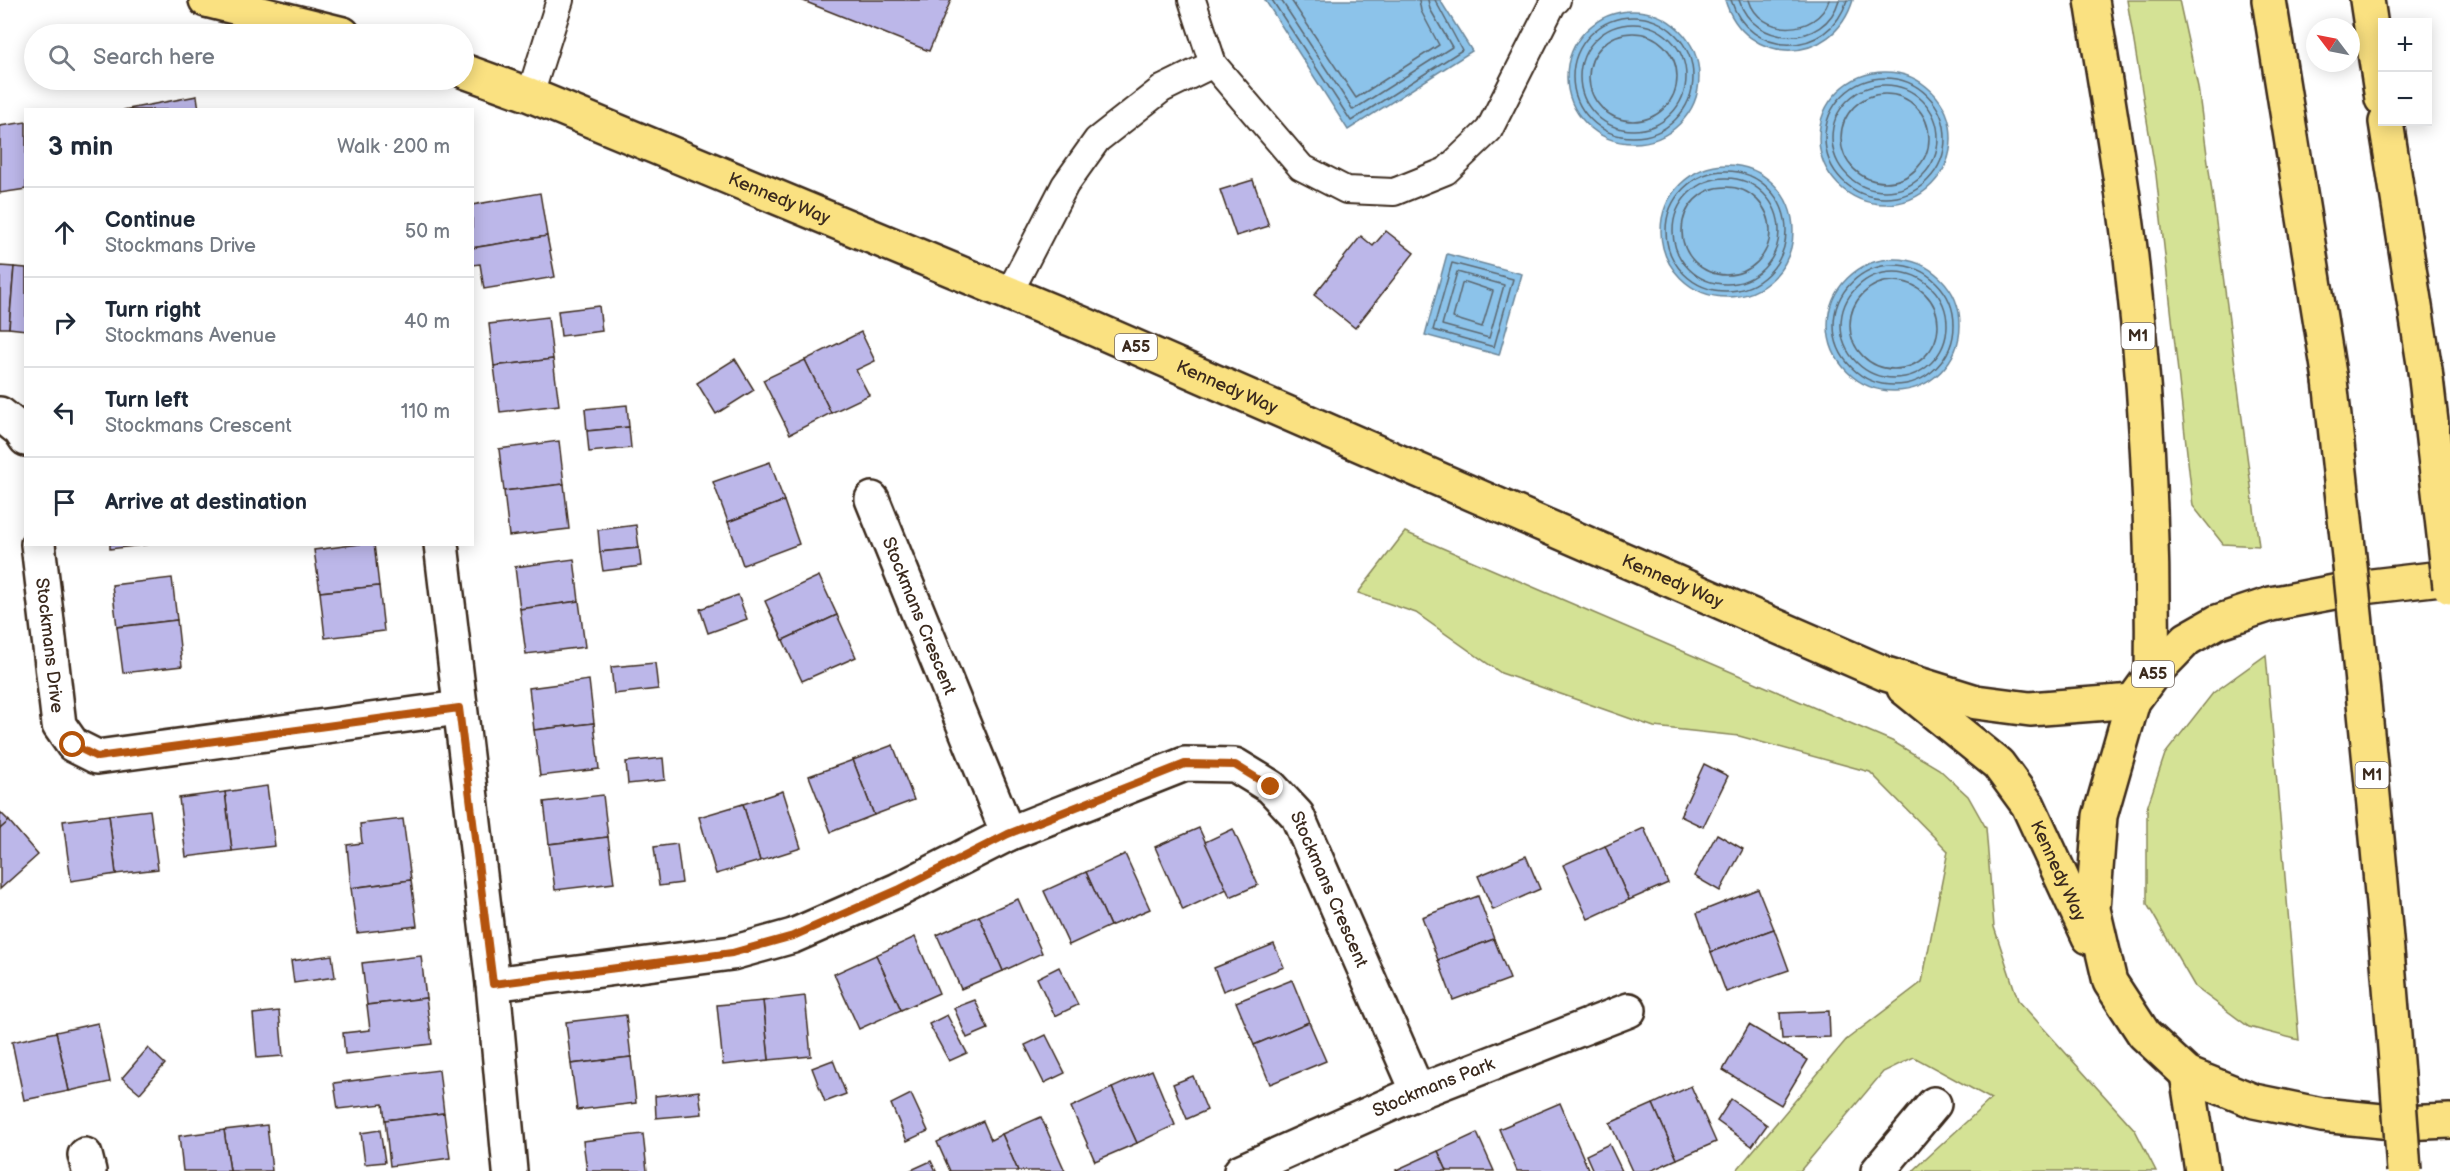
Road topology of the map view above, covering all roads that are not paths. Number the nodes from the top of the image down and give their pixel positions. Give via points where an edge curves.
1 (206, 0) edge
2 (561, 0) edge
3 (1192, 0) edge
4 (1557, 0) edge
5 (2092, 0) edge
6 (2269, 0) edge
7 (2367, 0) edge
8 (303, 24) edge
9 (1213, 64) junction
10 (2378, 73) edge
11 (474, 75) edge
12 (530, 95) junction
13 (2387, 126) edge
14 (1009, 293) junction
15 (0, 414) edge
16 (24, 437) edge
17 (872, 499) dead end
18 (38, 546) edge
19 (441, 546) edge
20 (2450, 577) edge
21 (2450, 587) edge
22 (1886, 674) junction
23 (2152, 675) junction
24 (2133, 701) junction
25 (459, 708) junction
26 (1008, 834) junction
27 (2110, 982) junction
28 (493, 984) junction
29 (1629, 1010) dead end
30 (2187, 1074) junction
31 (1418, 1092) junction
32 (1934, 1104) dead end
33 (2450, 1121) edge
34 (510, 1171) edge
35 (1241, 1171) edge
36 (1878, 1171) edge
37 (2202, 1171) edge
38 (2404, 1171) edge

1 - 8 highway
2 - 12 lane
3 - 9 lane
4 - 9 lane via 1489,130 1446,171 1394,192 1346,190 1301,167
5 - 23 highway, M1 via 2131,256 2151,484
6 - 38 highway, M1, bridge via 2330,380 2370,744
7 - 10 highway
9 - 14 lane via 1162,89 1096,141 1065,185
11 - 12 highway, Kennedy Way / A55
12 - 14 highway, Kennedy Way / A55
13 - 21 highway, bridge via 2425,370
14 - 22 highway, Kennedy Way / A55
15 - 16 street
17 - 26 street, Stockmans Crescent
18 - 25 street, Stockmans Drive via 59,725 73,745 97,757
19 - 25 street
20 - 23 highway, A55 via 2355,588 2271,604 2217,622 2187,639
22 - 24 highway, Kennedy Way / A55 via 1976,702 2030,709
22 - 27 highway, Kennedy Way / A55 via 1998,764 2028,805
23 - 24 highway, A55
24 - 27 highway, A55 via 2100,816 2093,909
25 - 28 street
26 - 28 street, Stockmans Crescent via 898,890 793,936 732,953
26 - 31 street, Stockmans Crescent via 1185,764 1235,765 1271,787 1297,815
27 - 30 highway, A55 via 2144,1034
28 - 34 street
29 - 31 street, Stockmans Park
30 - 33 highway, A55 via 2254,1101 2322,1115 2402,1123
30 - 37 highway
31 - 35 street, Stockmans Park
32 - 36 street

